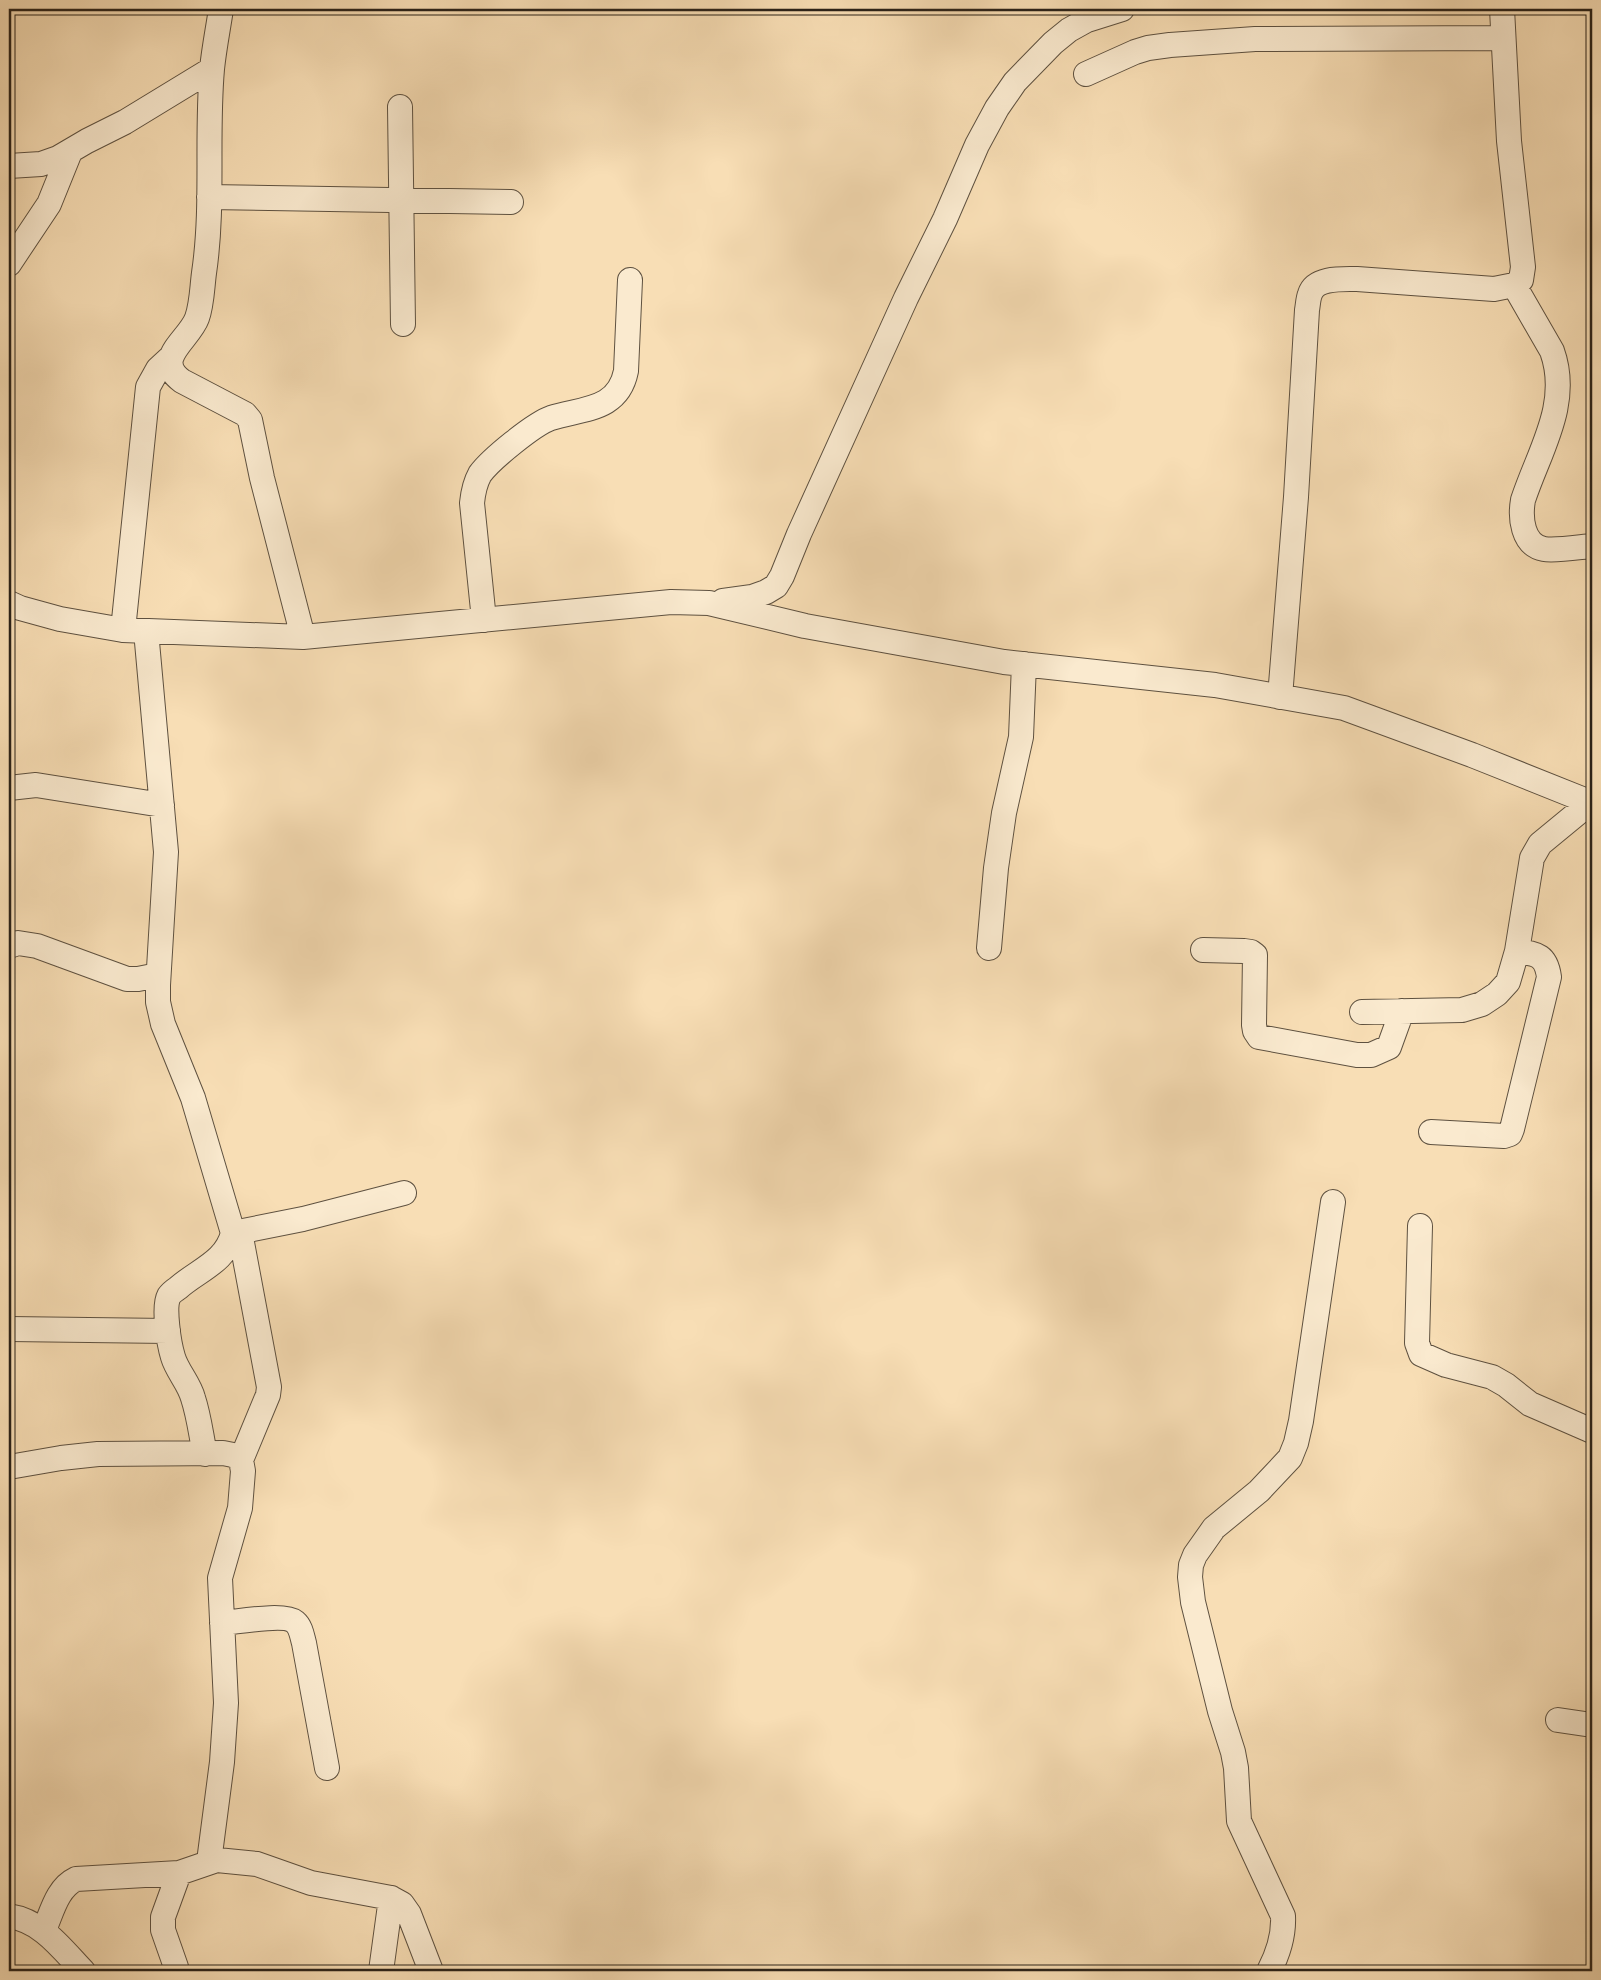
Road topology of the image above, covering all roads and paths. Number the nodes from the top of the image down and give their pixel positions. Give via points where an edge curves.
1 (221, 9) edge
2 (1122, 9) edge
3 (1068, 19) edge
4 (1502, 25) edge
5 (212, 69) junction
6 (1086, 74) dead end
7 (400, 107) dead end
8 (70, 152) junction
9 (9, 166) edge
10 (209, 197) junction
11 (400, 201) junction
12 (511, 202) dead end
13 (9, 264) edge
14 (630, 280) dead end
15 (1514, 285) junction
16 (403, 324) dead end
17 (171, 357) junction
18 (1592, 546) edge
19 (9, 603) edge
20 (709, 603) junction
21 (484, 620) junction
22 (135, 630) junction
23 (303, 637) junction
24 (1024, 664) junction
25 (1280, 697) junction
26 (9, 788) edge
27 (1591, 803) edge
28 (163, 814) junction
29 (9, 946) edge
30 (989, 948) dead end
31 (1203, 950) dead end
32 (1517, 951) junction
33 (158, 975) junction
34 (1362, 1012) dead end
35 (1402, 1012) junction
36 (1430, 1132) dead end
37 (404, 1193) dead end
38 (1333, 1202) dead end
39 (1420, 1226) dead end
40 (237, 1232) junction
41 (9, 1329) edge
42 (168, 1331) junction
43 (1592, 1431) edge
44 (205, 1454) junction
45 (241, 1460) junction
46 (9, 1468) edge
47 (222, 1623) junction
48 (1558, 1720) dead end
49 (1592, 1725) edge
50 (327, 1768) dead end
51 (217, 1860) junction
52 (180, 1873) junction
53 (392, 1898) junction
54 (9, 1916) edge
55 (44, 1930) junction
56 (82, 1971) edge
57 (176, 1971) edge
58 (381, 1971) edge
59 (430, 1971) edge
60 (1269, 1971) edge

1 - 5 street
2 - 3 street via 1087,20
3 - 20 street via 1053,43 1015,82 997,108 906,298 776,586 752,597
4 - 6 street via 1170,45 1135,52
4 - 15 street via 1509,141 1523,267 1520,280
5 - 8 street
5 - 10 street
7 - 11 street
8 - 9 street via 41,164
8 - 13 street via 49,204
10 - 11 street
10 - 17 street via 205,266 196,319
11 - 12 street
11 - 16 street
14 - 21 street via 626,371 624,383 614,397 594,407 538,424 488,464 479,476 472,504
15 - 18 street via 1552,351 1557,378 1556,412 1523,500 1522,522 1533,544 1544,549
15 - 25 street via 1494,289 1357,279 1328,281 1313,288 1307,310
17 - 22 street via 158,369 148,387
17 - 23 street via 175,376 245,414 250,420
19 - 22 street via 60,619
20 - 21 street via 671,602
20 - 24 street via 805,626
21 - 23 street
22 - 23 street
22 - 28 street
24 - 25 street via 1215,685
24 - 30 street via 1021,738 1004,813
25 - 27 street via 1344,708
26 - 28 street via 36,785
27 - 32 street via 1540,844 1532,858
28 - 33 street via 166,852
29 - 33 street via 18,943 32,945 127,979
31 - 35 street via 1244,951 1255,955 1254,1025 1258,1037 1370,1055 1389,1047
32 - 35 street via 1508,982 1482,1004 1462,1010
32 - 36 street via 1542,958 1548,966 1549,978 1510,1134
33 - 40 street via 158,1002 163,1024 193,1098
34 - 35 street
37 - 40 street
38 - 60 street via 1296,1443 1290,1458 1259,1491 1214,1528 1191,1565 1190,1577 1195,1612 1236,1768 1239,1821 1284,1916 1280,1944
39 - 43 street via 1417,1343 1421,1354 1446,1365 1492,1377 1530,1404
40 - 42 street via 220,1257 169,1297 166,1308
40 - 45 street via 269,1387
41 - 42 street
42 - 44 street via 173,1358 194,1399
44 - 45 street via 223,1453
44 - 46 street via 98,1454
45 - 47 street via 240,1508 220,1578
47 - 50 street via 279,1618 294,1621 299,1627
47 - 51 street via 226,1703 220,1781 210,1845 210,1854
48 - 49 street
51 - 52 street
51 - 53 street via 257,1864 312,1883
52 - 55 street via 76,1879 67,1883 60,1892
52 - 57 street via 163,1917 163,1930
53 - 58 street
53 - 59 street via 409,1914
54 - 55 street via 21,1918
55 - 56 street

